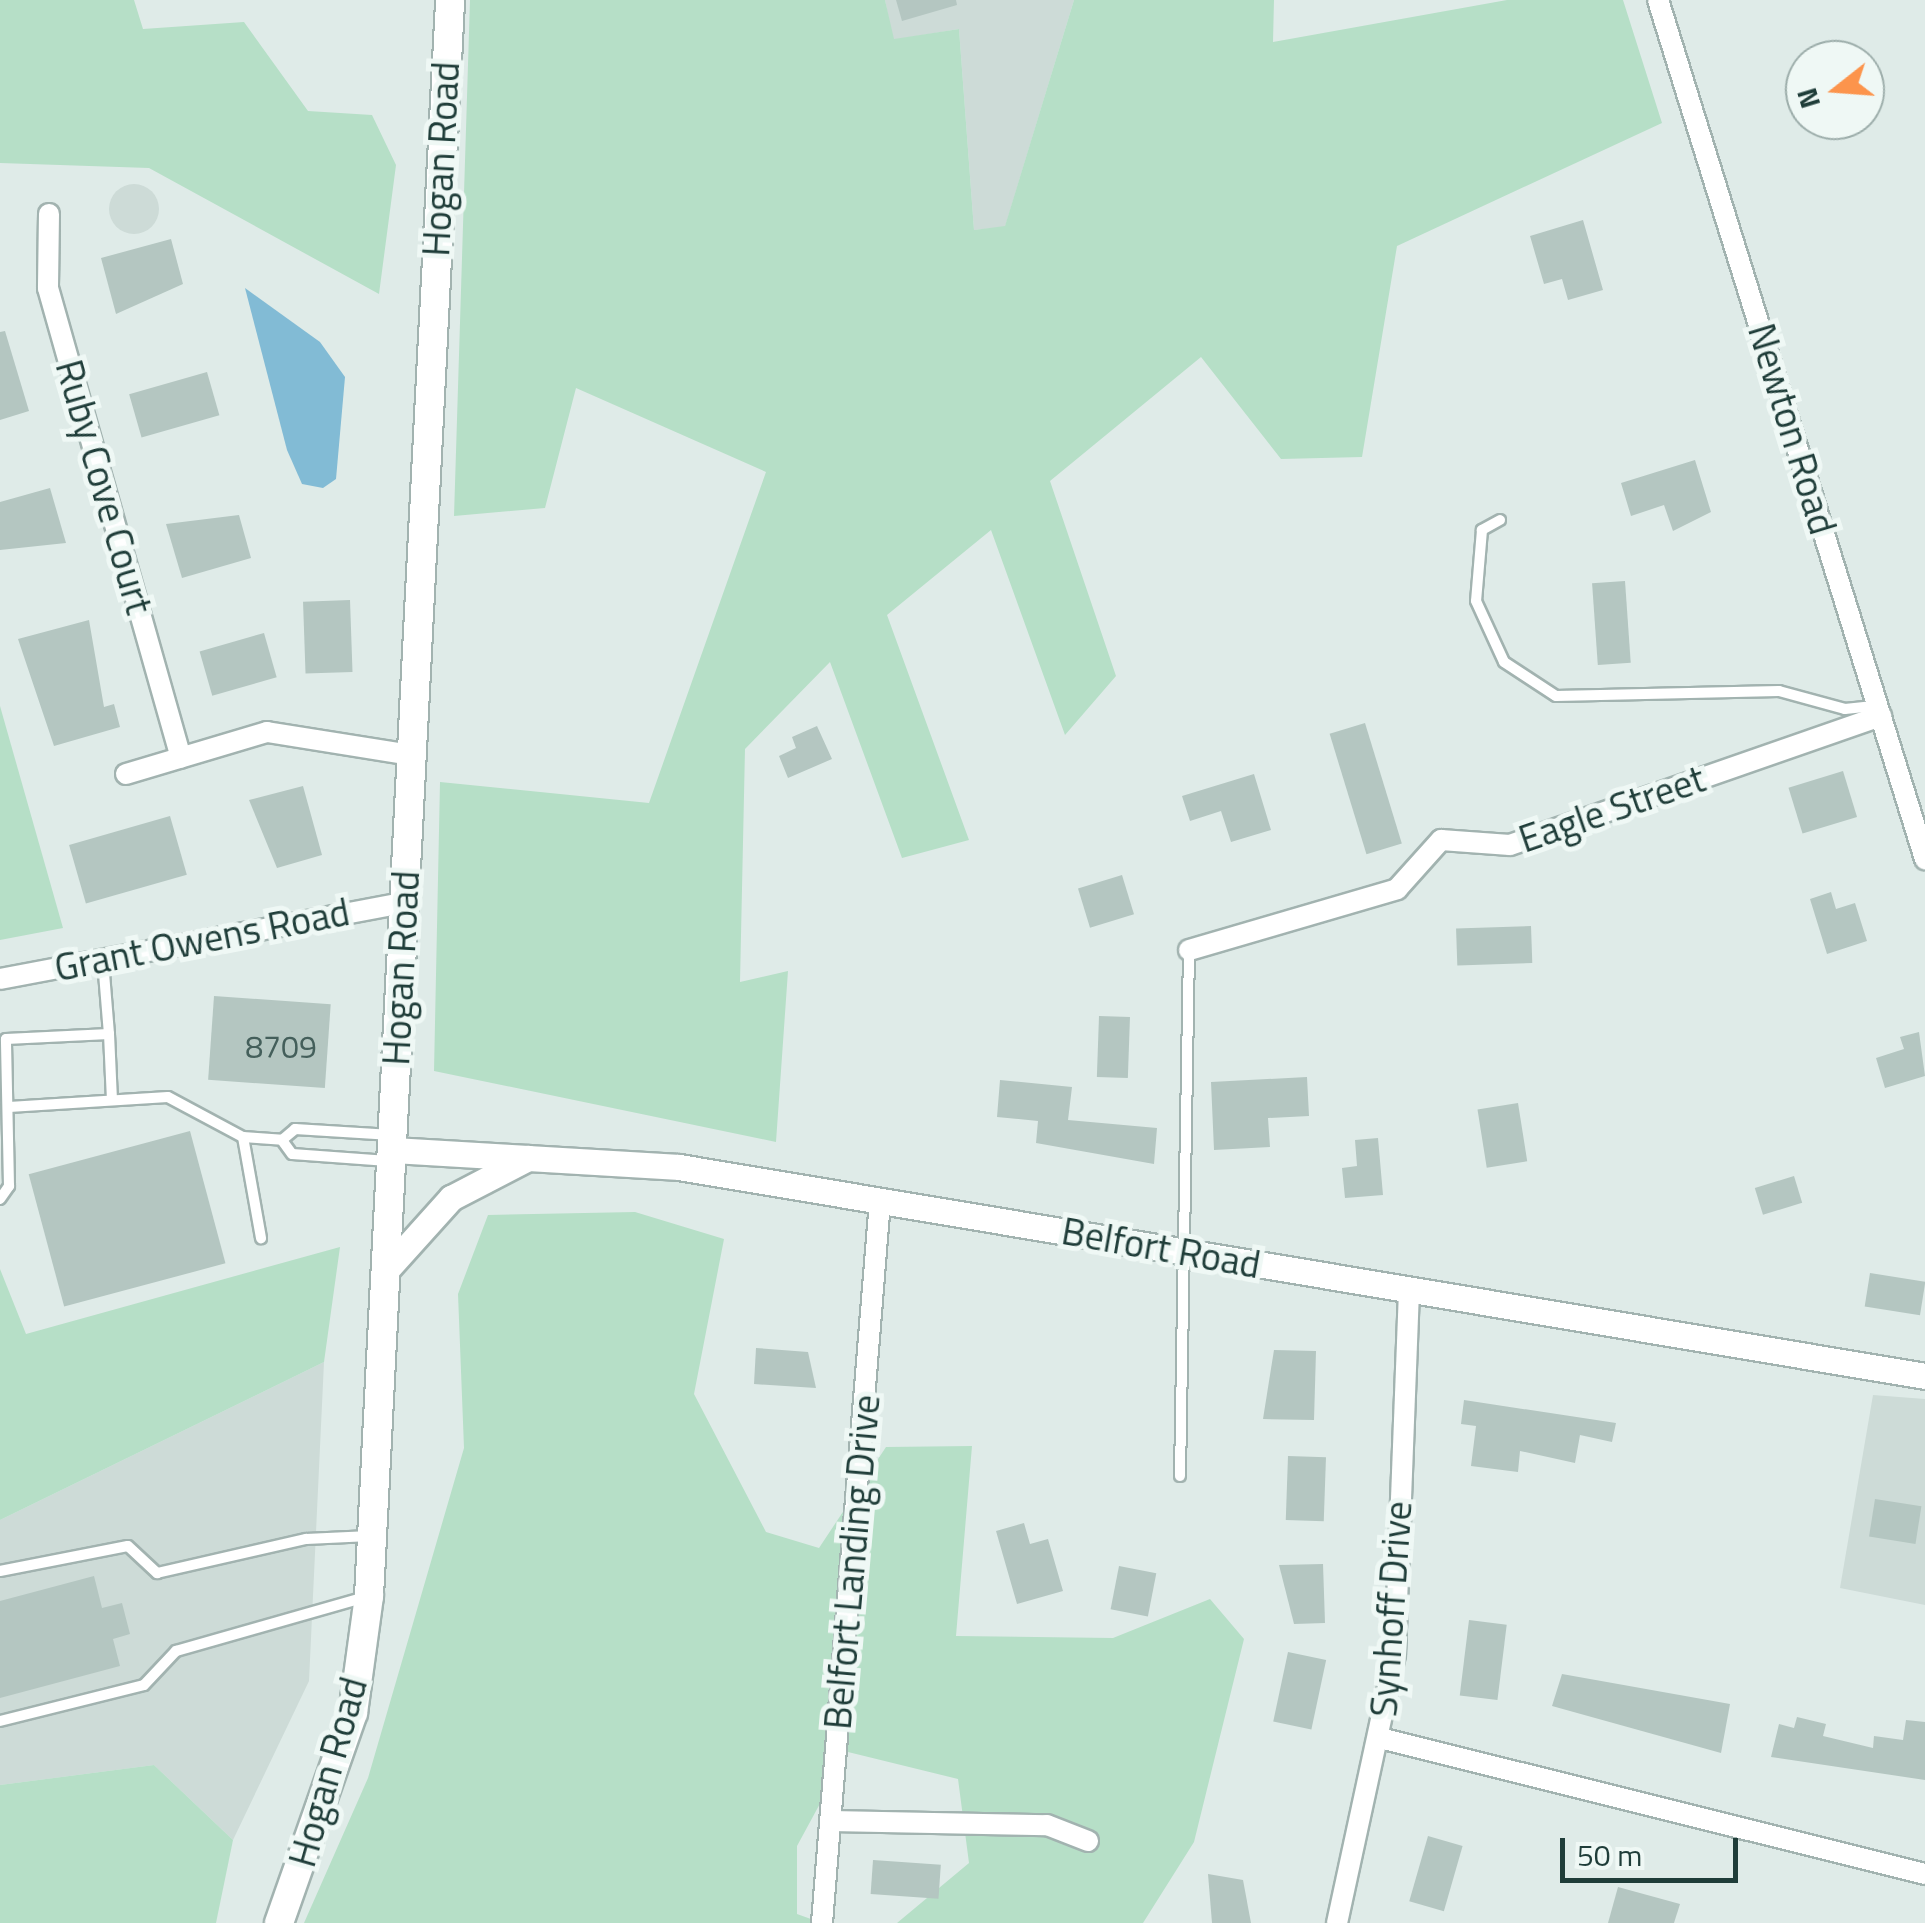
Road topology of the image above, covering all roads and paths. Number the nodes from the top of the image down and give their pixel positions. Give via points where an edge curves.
1 (450, 0) edge
2 (1658, 0) edge
3 (49, 214) dead end
4 (1500, 520) dead end
5 (1879, 711) junction
6 (410, 755) junction
7 (181, 758) junction
8 (126, 774) dead end
9 (1925, 859) edge
10 (404, 902) junction
11 (1189, 950) joint
12 (103, 962) junction
13 (0, 980) edge
14 (109, 1034) junction
15 (112, 1100) junction
16 (9, 1107) junction
17 (243, 1137) junction
18 (282, 1140) junction
19 (393, 1149) junction
20 (534, 1154) junction
21 (0, 1199) edge
22 (880, 1201) junction
23 (261, 1238) dead end
24 (1181, 1252) junction
25 (389, 1267) junction
26 (1409, 1290) junction
27 (1925, 1376) edge
28 (1180, 1476) dead end
29 (372, 1536) junction
30 (0, 1571) edge
31 (369, 1596) junction
32 (0, 1721) edge
33 (1380, 1738) junction
34 (831, 1821) junction
35 (1088, 1841) dead end
36 (1925, 1874) edge
37 (278, 1923) edge
38 (822, 1923) edge
39 (1337, 1923) edge

1 - 6 main road, Hogan Road
2 - 5 street, Newton Road
3 - 7 street, Ruby Cove Court via 48,288
4 - 5 lane via 1482,530 1476,601 1504,662 1556,696 1779,692
5 - 9 street, Newton Road
5 - 11 street, Eagle Street via 1510,845 1441,840 1397,889
6 - 7 street via 267,732
6 - 10 main road, Hogan Road
7 - 8 street
10 - 12 street, Grant Owens Road
10 - 19 main road, Hogan Road
11 - 24 lane
12 - 13 street, Grant Owens Road
12 - 14 lane
14 - 15 lane
14 - 16 lane via 6,1039
15 - 16 lane
15 - 17 lane via 168,1097
16 - 21 lane via 10,1186
17 - 18 lane
17 - 23 lane
18 - 19 lane via 294,1130
18 - 19 lane via 292,1154
19 - 20 street, Belfort Road
19 - 25 main road, Hogan Road
20 - 22 street, Belfort Road via 679,1167
20 - 25 street via 451,1198
22 - 24 street, Belfort Road
22 - 34 street, Belfort Landing Drive
24 - 26 street, Belfort Road
24 - 28 lane
25 - 29 main road, Hogan Road
26 - 27 street, Belfort Road
26 - 33 street, Synhoff Drive via 1395,1655
29 - 30 lane via 306,1539 157,1573 128,1546
29 - 31 main road, Hogan Road
31 - 32 lane via 176,1651 144,1686
31 - 37 main road, Hogan Road via 353,1714
33 - 36 street
33 - 39 street, Synhoff Drive
34 - 35 street via 1047,1825
34 - 38 street, Belfort Landing Drive

